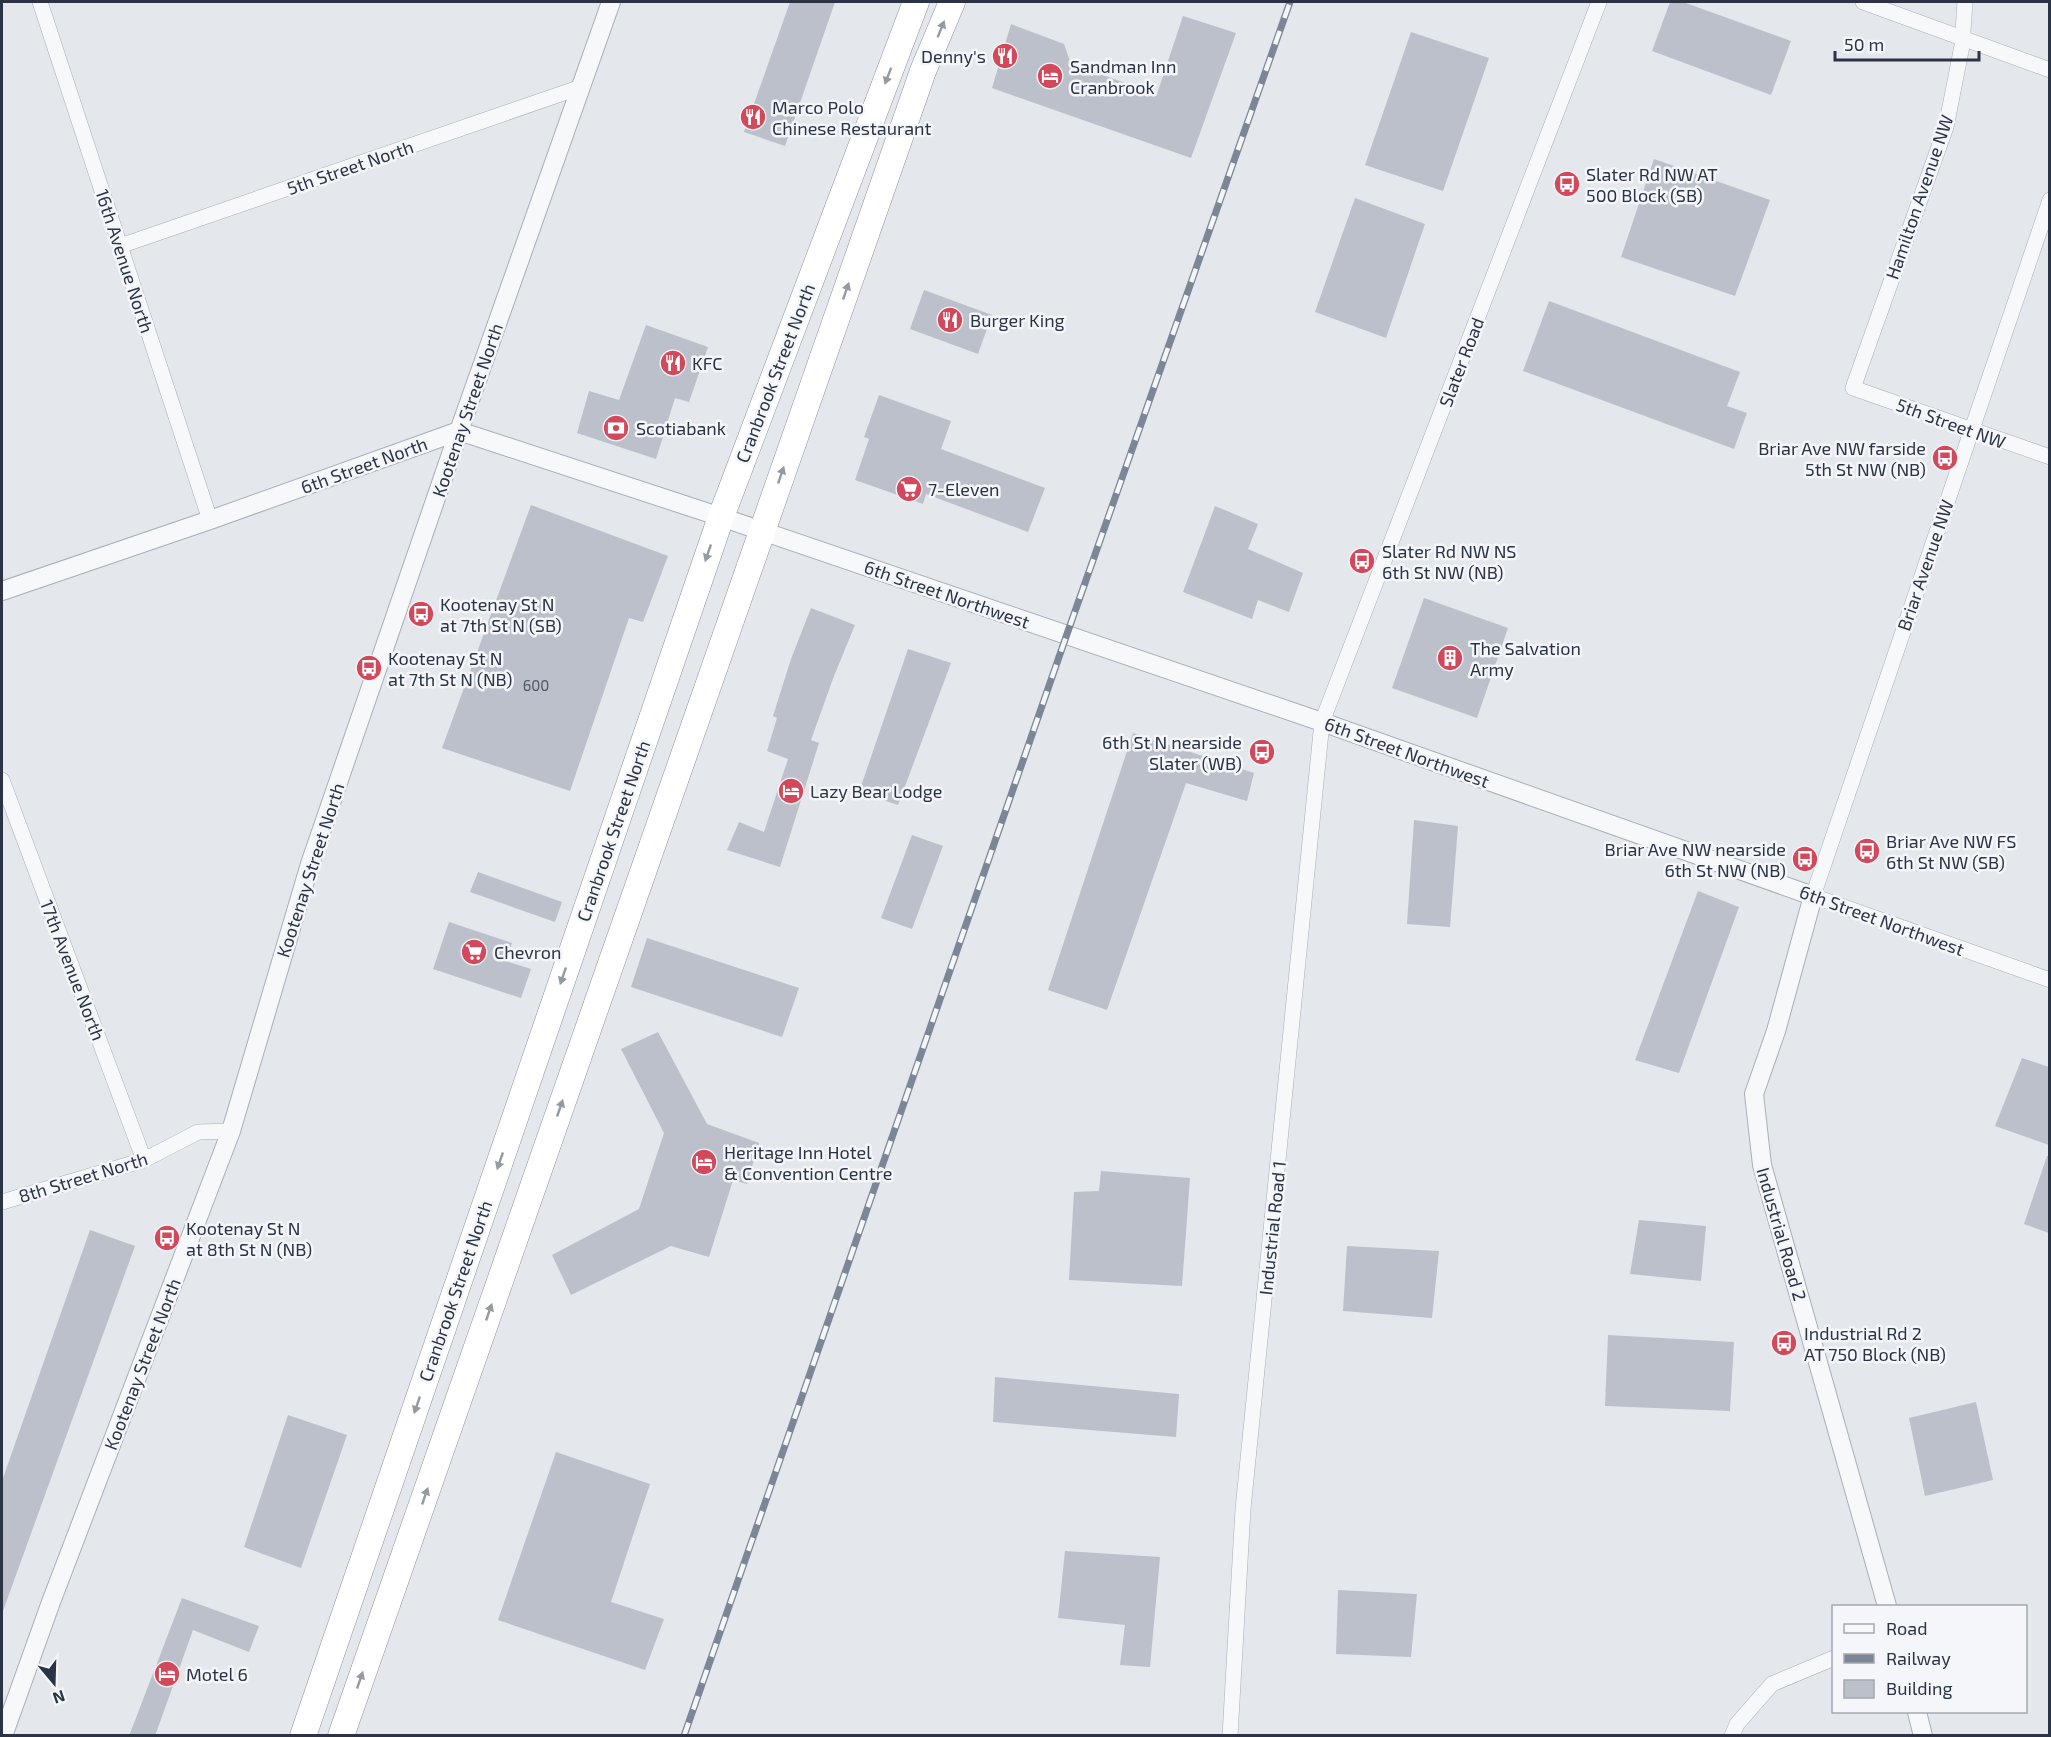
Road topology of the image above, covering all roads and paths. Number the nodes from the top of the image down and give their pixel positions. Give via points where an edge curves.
1 (40, 2) edge
2 (611, 2) edge
3 (916, 2) edge
4 (952, 2) edge
5 (1599, 2) edge
6 (1863, 2) edge
7 (1965, 2) edge
8 (1962, 39) junction
9 (2049, 70) edge
10 (581, 87) junction
11 (2049, 200) edge
12 (120, 246) junction
13 (1853, 388) joint
14 (1971, 430) junction
15 (459, 431) junction
16 (2049, 457) edge
17 (721, 516) junction
18 (210, 520) junction
19 (762, 530) junction
20 (2, 591) edge
21 (1322, 722) junction
22 (2, 780) edge
23 (1813, 896) junction
24 (2049, 980) edge
25 (231, 1131) junction
26 (144, 1160) junction
27 (2, 1202) edge
28 (1887, 1605) edge
29 (1832, 1658) edge
30 (1917, 1713) edge
31 (3, 1736) edge
32 (303, 1736) edge
33 (341, 1736) edge
34 (1230, 1736) edge
35 (1732, 1736) edge
36 (1923, 1736) edge

1 - 12 street, 16th Avenue North
2 - 10 street, Kootenay Street North
3 -> 17 highway, Cranbrook Street North
19 -> 4 highway, Cranbrook Street North via 923,71
5 - 21 street, Slater Road
6 - 8 street
7 - 8 street, Hamilton Avenue NW
8 - 9 street
8 - 13 street, Hamilton Avenue NW via 1946,126
10 - 12 street, 5th Street North
10 - 15 street, Kootenay Street North
11 - 14 street, Briar Avenue NW
12 - 18 street, 16th Avenue North
13 - 14 street, 5th Street NW
14 - 16 street, 5th Street NW
14 - 23 street, Briar Avenue NW
15 - 17 street
15 - 18 street, 6th Street North
15 - 25 street, Kootenay Street North via 310,864
17 - 19 street
17 -> 32 highway, Cranbrook Street North
18 - 20 street, 6th Street North
19 - 21 street, 6th Street Northwest
33 -> 19 highway, Cranbrook Street North
21 - 23 street, 6th Street Northwest
21 - 34 street, Industrial Road 1 via 1243,1509
22 - 26 street, 17th Avenue North
23 - 24 street, 6th Street Northwest
23 - 28 street, Industrial Road 2 via 1776,1031 1754,1094 1757,1133 1762,1165
25 - 26 street, 8th Street North via 198,1132
25 - 31 street, Kootenay Street North
26 - 27 street, 8th Street North
29 - 35 street via 1772,1684 1737,1724
30 - 36 street

